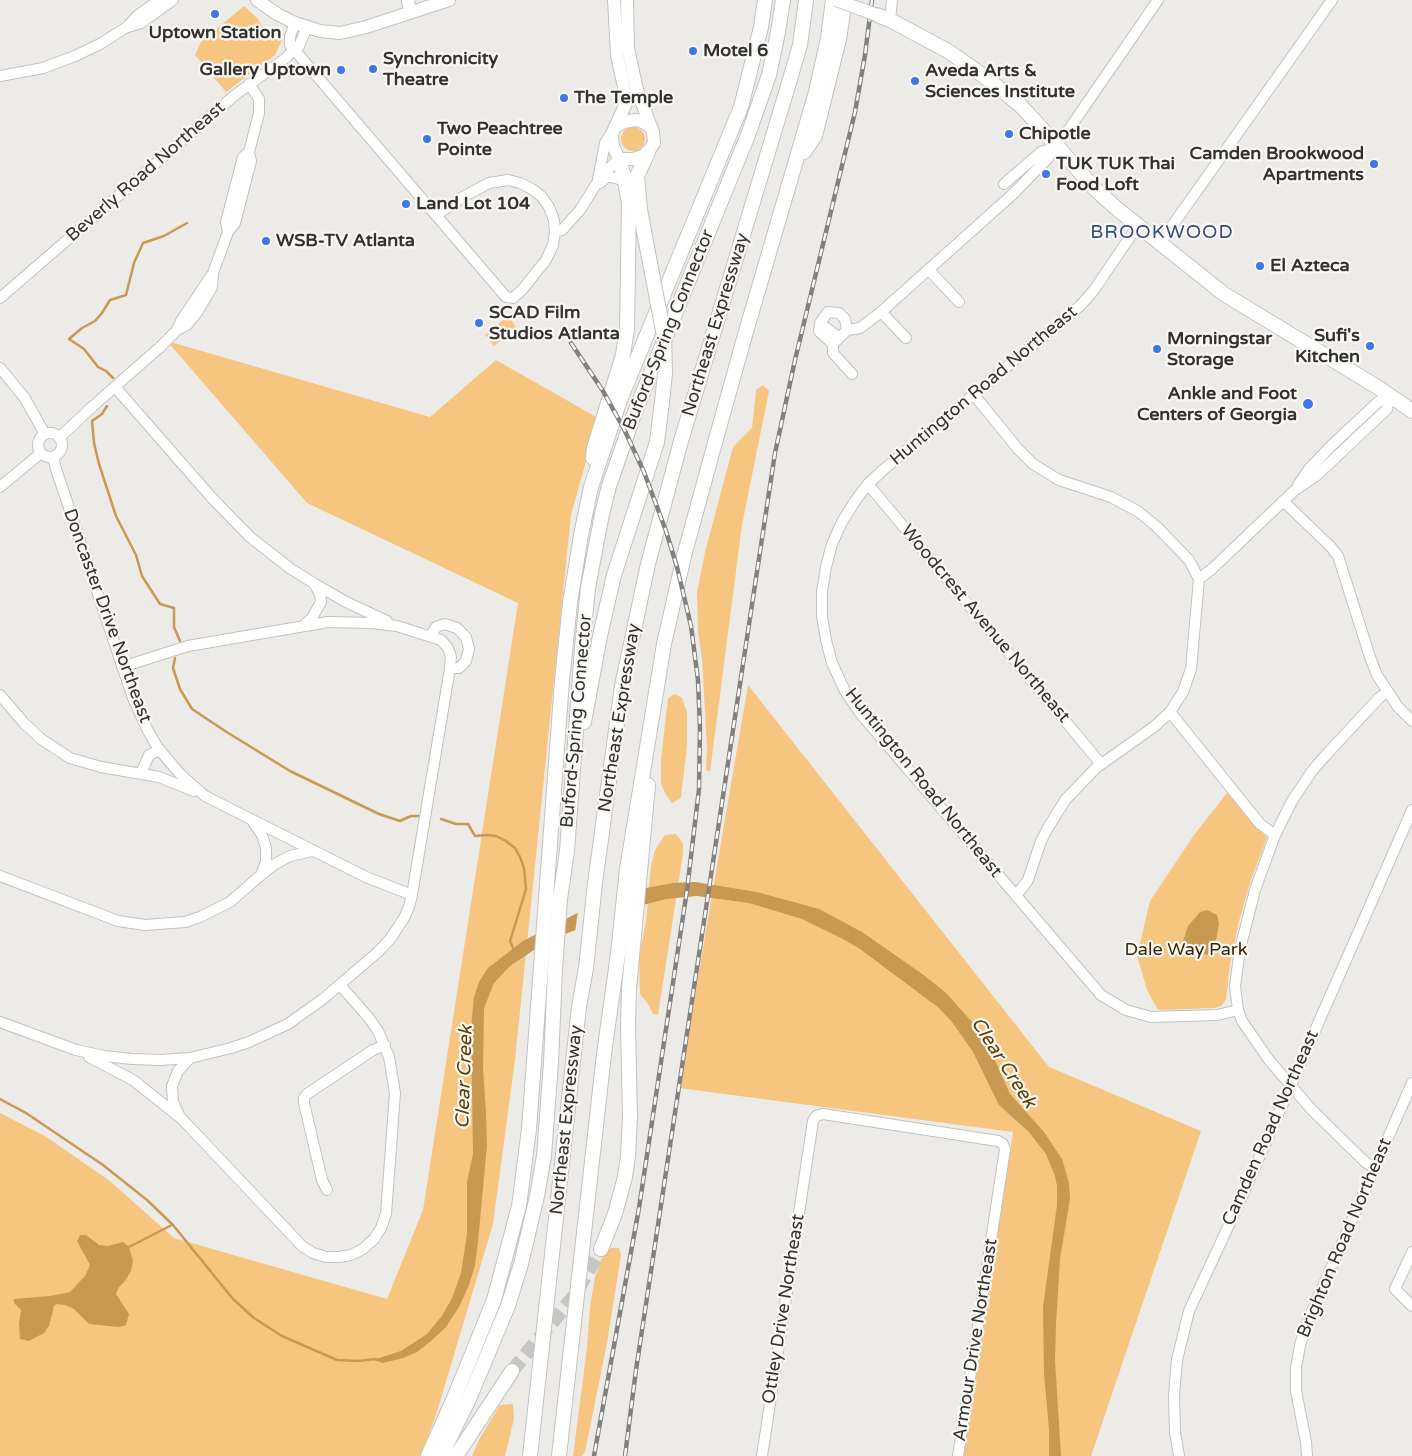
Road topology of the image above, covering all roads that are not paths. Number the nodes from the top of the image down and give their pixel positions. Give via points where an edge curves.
1 (159, 0) edge
2 (173, 0) edge
3 (258, 0) edge
4 (446, 0) edge
5 (614, 0) edge
6 (627, 0) edge
7 (765, 0) edge
8 (783, 0) edge
9 (806, 0) edge
10 (834, 0) edge
11 (845, 0) edge
12 (892, 0) edge
13 (1158, 0) edge
14 (1332, 0) edge
15 (409, 6) edge
16 (884, 17) junction
17 (301, 25) junction
18 (127, 27) junction
19 (294, 49) junction
20 (0, 76) edge
21 (249, 84) junction
22 (651, 127) junction
23 (614, 130) junction
24 (1055, 146) junction
25 (648, 152) junction
26 (619, 159) junction
27 (797, 161) junction
28 (625, 181) junction
29 (1004, 184) dead end
30 (594, 190) junction
31 (436, 215) junction
32 (1138, 225) junction
33 (555, 232) junction
34 (1160, 244) junction
35 (928, 270) junction
36 (0, 298) edge
37 (959, 302) dead end
38 (882, 312) junction
39 (848, 330) junction
40 (906, 338) dead end
41 (836, 341) junction
42 (0, 368) edge
43 (852, 374) dead end
44 (115, 387) junction
45 (974, 395) junction
46 (1389, 395) junction
47 (1412, 411) edge
48 (44, 434) junction
49 (59, 438) junction
50 (41, 453) junction
51 (53, 457) junction
52 (868, 484) junction
53 (0, 487) edge
54 (591, 487) junction
55 (1283, 501) junction
56 (1199, 579) junction
57 (315, 584) junction
58 (304, 625) junction
59 (397, 626) junction
60 (432, 636) junction
61 (122, 667) junction
62 (450, 668) junction
63 (1387, 692) junction
64 (0, 695) edge
65 (1170, 712) junction
66 (1412, 721) edge
67 (160, 750) junction
68 (1101, 764) junction
69 (643, 768) junction
70 (141, 773) junction
71 (205, 796) junction
72 (1412, 810) edge
73 (569, 819) junction
74 (253, 821) junction
75 (1275, 835) junction
76 (312, 851) junction
77 (261, 875) junction
78 (0, 876) edge
79 (412, 895) junction
80 (1016, 896) junction
81 (554, 898) junction
82 (548, 968) junction
83 (340, 985) junction
84 (1238, 1010) junction
85 (0, 1022) edge
86 (385, 1045) junction
87 (76, 1050) junction
88 (190, 1058) junction
89 (1412, 1083) edge
90 (1290, 1086) junction
91 (180, 1118) junction
92 (1375, 1168) junction
93 (327, 1190) dead end
94 (993, 1223) joint
95 (601, 1249) tunnel mouth
96 (1412, 1252) edge
97 (1412, 1306) edge
98 (512, 1370) tunnel mouth
99 (539, 1377) junction
100 (428, 1456) edge
101 (441, 1456) edge
102 (456, 1456) edge
103 (522, 1456) edge
104 (530, 1456) edge
105 (559, 1456) edge
106 (762, 1456) edge
107 (958, 1456) edge
108 (1179, 1456) edge
109 (1307, 1456) edge

1 - 18 street
2 - 18 street via 141,23
3 - 17 main road via 277,14
4 - 15 main road
5 - 23 main road via 617,55 627,101
6 - 22 main road via 628,48 641,104
7 - 54 highway, Buford-Spring Connector via 760,36 741,108 620,400
8 - 73 highway, Buford-Spring Connector via 769,75 748,135 633,417 607,495 588,588
9 - 99 highway, Northeast Expressway via 800,45 681,440 648,564 622,686 579,1007
10 - 16 main road, bridge
10 - 27 highway, Northeast Expressway via 816,92
11 - 27 highway via 840,39 815,136
12 - 16 street
13 - 24 street
14 - 34 street
15 - 17 main road via 366,27 340,33
16 - 24 highway via 948,51 985,77 1020,105
17 - 19 street via 290,42
18 - 20 street via 100,44 58,63
19 - 21 street, Beverly Road Northeast
19 - 31 street
21 - 36 street, Beverly Road Northeast
21 - 44 street via 260,104 249,152 251,161 235,223 228,232 213,273 177,330
22 - 23 main road via 635,120 624,122
22 - 25 main road via 654,143
23 - 26 main road via 613,146
23 - 30 street via 605,143
24 - 29 street via 1041,152
24 - 32 highway via 1094,188
24 - 35 street via 1048,158 1013,194
25 - 26 main road via 638,158
25 - 73 highway, bridge via 637,176 640,209 664,336 662,402 657,442 614,575 602,627
26 - 28 highway
26 - 30 street via 606,170
27 - 69 highway, Northeast Expressway via 684,556 664,644
28 - 30 street via 607,177
28 - 54 highway via 629,203 627,330 623,355 594,448
30 - 33 street via 562,230
31 - 33 street via 481,186 508,180 526,186 542,197 554,220
31 - 33 street via 509,298 522,290 550,254
32 - 34 highway
32 - 45 street, Huntington Road Northeast via 1080,306
34 - 46 highway via 1224,294
35 - 37 street
35 - 38 street
38 - 39 street via 860,328
38 - 40 street
39 - 41 street
39 - 41 street via 845,319 838,313 828,312 820,323
41 - 43 street via 833,353
42 - 48 street via 24,397
44 - 49 street
44 - 57 street via 232,519 270,553
45 - 52 street, Huntington Road Northeast
45 - 56 street via 1033,464 1059,480 1111,497 1139,512 1189,560
46 - 47 highway
46 - 55 street via 1326,451
48 - 49 street
48 - 50 street via 38,444
49 - 51 street via 60,450
50 - 51 street
50 - 53 street
51 - 61 street, Doncaster Drive Northeast
52 - 68 street, Woodcrest Avenue Northeast
52 - 80 street, Huntington Road Northeast via 842,522 826,568 822,616 832,663 860,713
54 - 81 highway, Buford-Spring Connector via 570,602 562,681
55 - 56 street
55 - 63 street via 1338,556 1370,657
56 - 65 street via 1191,669 1183,692
57 - 58 street via 321,602
57 - 59 street
58 - 59 street via 349,621
58 - 61 street via 188,646
59 - 60 street
60 - 62 street via 448,648
60 - 62 street via 436,627 445,624 457,628 466,637 469,649 466,661 459,668
61 - 67 street, Doncaster Drive Northeast via 139,713
62 - 79 street
63 - 66 street
63 - 75 street via 1312,771
64 - 70 street via 41,740 70,758
65 - 68 street via 1156,726
65 - 75 street via 1260,824
67 - 70 street via 149,755
67 - 71 street, Doncaster Drive Northeast
68 - 80 street via 1077,786 1057,812 1041,841 1028,880
69 - 95 highway via 648,787 632,948 628,1025 628,1156 617,1207
69 - 105 highway, Northeast Expressway via 627,869
70 - 71 street via 174,782
71 - 74 street, Doncaster Drive Northeast
72 - 90 street, Camden Road Northeast
73 - 81 highway, Buford-Spring Connector via 567,851
74 - 76 street, Doncaster Drive Northeast
74 - 77 street via 266,848 266,862
75 - 84 street via 1255,890 1240,949 1235,986
76 - 77 street via 290,856
76 - 79 street, Doncaster Drive Northeast
77 - 78 street via 230,902 208,914 185,922 145,925 95,914
79 - 83 street via 404,918 391,938
80 - 84 street, Huntington Road Northeast via 1101,995 1121,1008 1139,1015 1163,1017
81 - 82 highway, Buford-Spring Connector
82 - 100 highway, Buford-Spring Connector via 519,1206 494,1300
82 - 101 highway, Buford-Spring Connector via 551,1063 544,1156 530,1231 508,1306
83 - 86 street via 370,1018
83 - 88 street via 308,1011 271,1032 231,1048
84 - 90 street via 1249,1032
85 - 87 street
86 - 91 street via 395,1093 386,1214 374,1239 351,1255 326,1257 302,1246
86 - 93 street via 304,1098
87 - 88 street via 132,1059
87 - 91 street via 133,1080
88 - 91 street via 178,1071 172,1086 173,1102
89 - 92 street, Brighton Road Northeast
90 - 92 street via 1331,1130
90 - 108 street, Camden Road Northeast via 1196,1292 1184,1328 1177,1360 1173,1409
92 - 109 street, Brighton Road Northeast via 1300,1345 1296,1391
94 - 106 street, Ottley Drive Northeast via 1005,1149 998,1141 819,1115 813,1121
94 - 107 street, Armour Drive Northeast
96 - 97 street via 1395,1289
98 - 102 highway
99 - 103 highway
99 - 104 highway, Northeast Expressway

